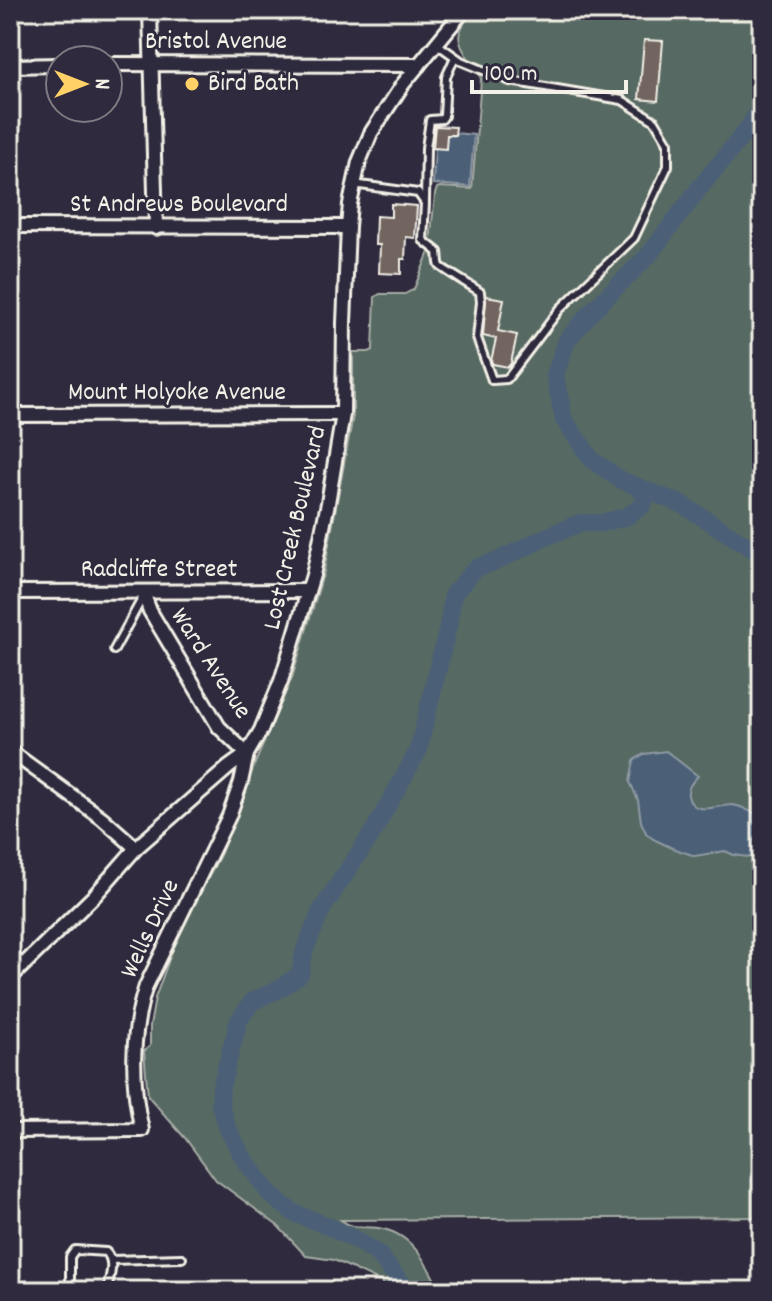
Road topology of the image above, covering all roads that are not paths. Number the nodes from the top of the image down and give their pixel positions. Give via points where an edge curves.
1 (150, 10) edge
2 (464, 10) edge
3 (437, 44) junction
4 (455, 57) junction
5 (124, 64) edge
6 (152, 64) junction
7 (44, 65) edge
8 (419, 65) junction
9 (10, 66) edge
10 (353, 184) junction
11 (425, 203) junction
12 (10, 226) edge
13 (348, 227) junction
14 (156, 228) junction
15 (343, 414) junction
16 (10, 415) edge
17 (308, 591) junction
18 (10, 592) edge
19 (143, 593) junction
20 (114, 650) dead end
21 (10, 751) edge
22 (247, 754) junction
23 (136, 848) junction
24 (10, 950) edge
25 (24, 964) junction
26 (10, 978) edge
27 (10, 1131) edge
28 (182, 1258) dead end
29 (111, 1260) junction
30 (70, 1291) edge
31 (107, 1291) edge

1 - 6 street
2 - 3 street, Lost Creek Boulevard
3 - 4 lane
3 - 8 street, Lost Creek Boulevard
4 - 11 lane via 446,77 444,116 430,120
4 - 11 lane via 510,81 622,100 655,121 668,143 668,166 634,238 560,309 507,379 492,380 477,338 480,292 441,268 438,252 423,240
5 - 6 street, Bristol Avenue
6 - 8 street, Bristol Avenue
6 - 14 street
7 - 9 street
8 - 10 street, Lost Creek Boulevard via 371,133
10 - 11 lane via 418,193
10 - 13 street, Lost Creek Boulevard
12 - 14 street, St Andrews Boulevard
13 - 14 street, St Andrews Boulevard
13 - 15 street, Lost Creek Boulevard
15 - 16 street, Mount Holyoke Avenue
15 - 17 street, Lost Creek Boulevard
17 - 19 street, Radcliffe Street
17 - 22 street, Lost Creek Boulevard via 276,696
18 - 19 street, Radcliffe Street
19 - 20 lane
19 - 22 street, Ward Avenue via 219,727
21 - 23 street
22 - 23 street, Lost Creek Boulevard
22 - 27 street, Wells Drive via 229,816 146,986 134,1062 142,1130
23 - 25 street, Lost Creek Boulevard
24 - 25 lane
25 - 26 street, Lost Creek Boulevard
28 - 29 lane
29 - 30 lane via 106,1252 75,1250 70,1257
29 - 31 lane

